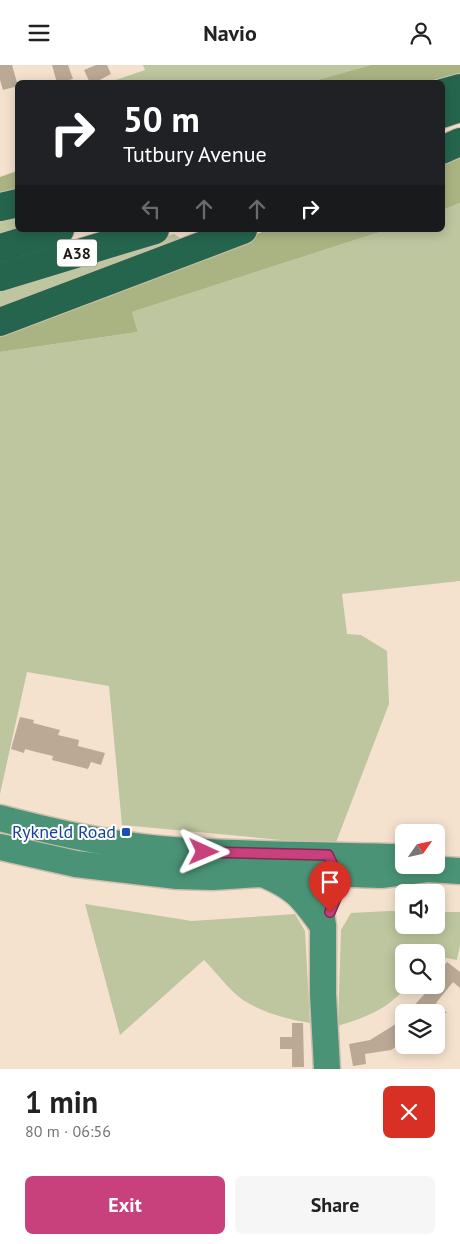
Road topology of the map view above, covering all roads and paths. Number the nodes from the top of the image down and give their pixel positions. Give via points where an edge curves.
1 (460, 88) edge
2 (445, 92) edge
3 (460, 108) edge
4 (445, 113) edge
5 (460, 137) edge
6 (445, 141) edge
7 (460, 142) edge
8 (445, 149) edge
9 (15, 204) edge
10 (0, 207) edge
11 (53, 232) edge
12 (148, 232) edge
13 (238, 232) edge
14 (0, 248) edge
15 (0, 277) edge
16 (0, 322) edge
17 (0, 817) edge
18 (0, 847) edge
19 (328, 867) junction
20 (445, 869) edge
21 (395, 871) edge
22 (460, 871) edge
23 (265, 875) junction
24 (323, 927) junction
25 (327, 1069) edge

1 - 2 highway
3 - 4 highway
5 - 6 highway
7 - 8 highway
9 - 10 highway
11 - 14 highway, A38
12 - 15 highway, A38
13 - 16 highway
17 - 19 street via 60,833 137,846
18 - 23 street via 76,864 177,876
19 - 21 street via 381,875
19 - 23 street
19 - 24 street via 336,898
20 - 22 street
23 - 24 street via 295,891
24 - 25 street

